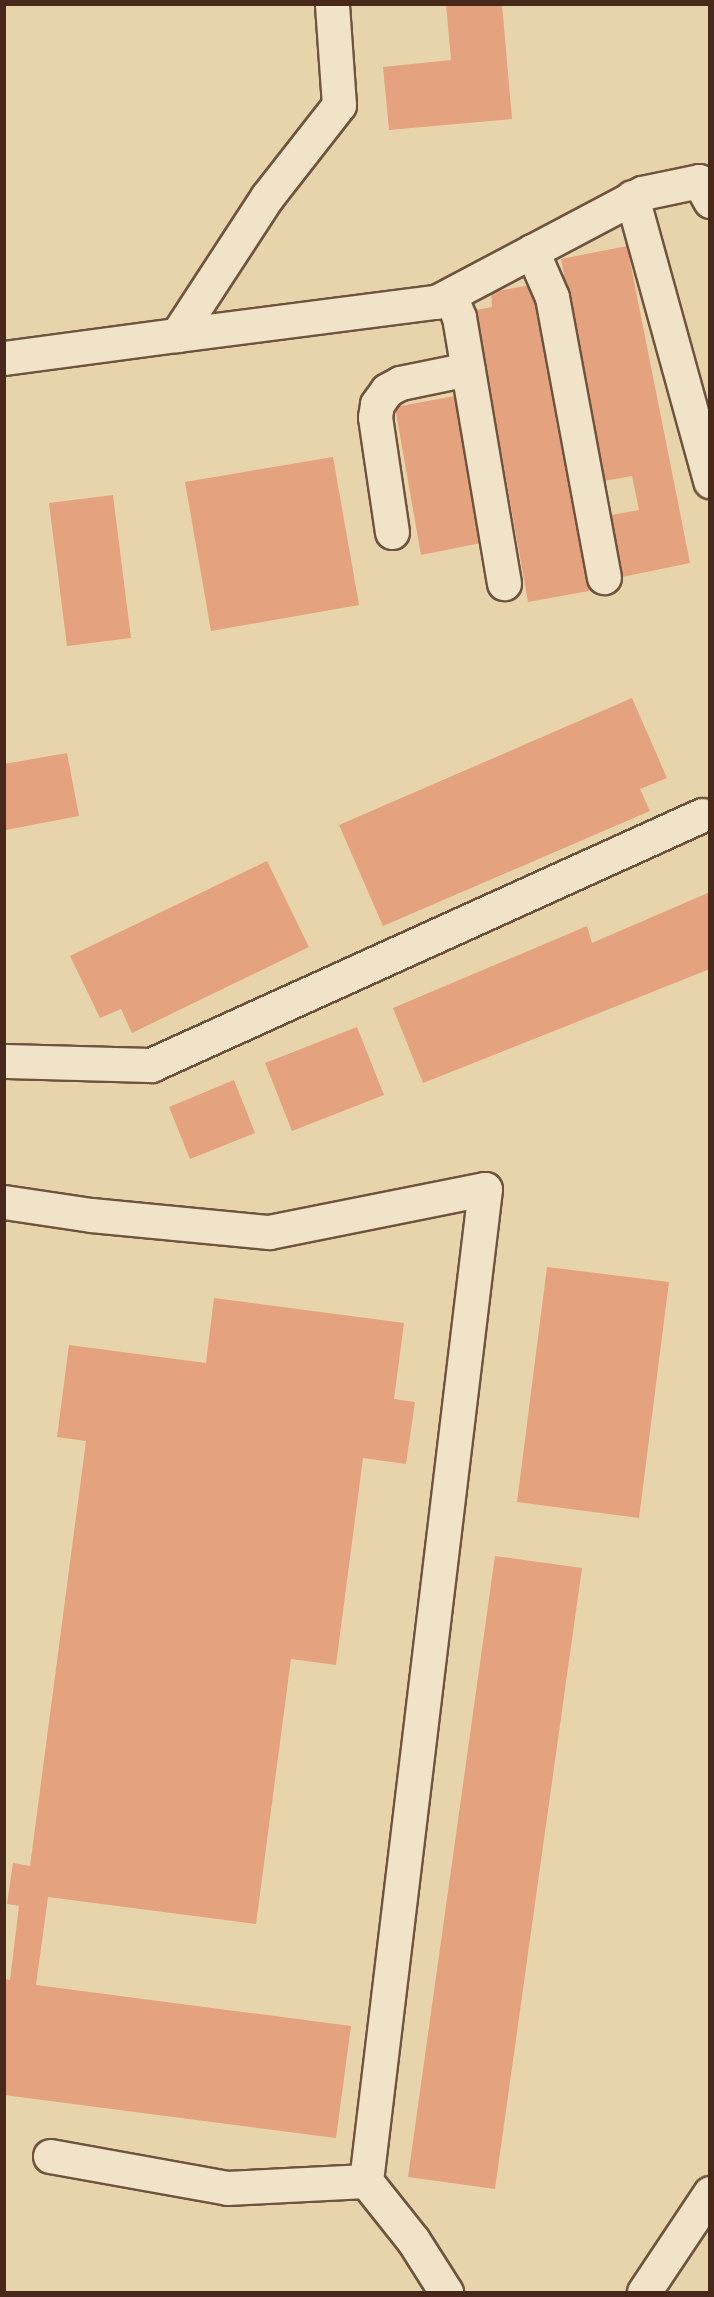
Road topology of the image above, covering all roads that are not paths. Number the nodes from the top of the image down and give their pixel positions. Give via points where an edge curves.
1 (332, 4) edge
2 (632, 197) junction
3 (710, 201) edge
4 (532, 251) junction
5 (450, 295) junction
6 (177, 335) junction
7 (4, 358) edge
8 (468, 369) junction
9 (710, 481) edge
10 (392, 532) dead end
11 (604, 577) dead end
12 (504, 583) dead end
13 (702, 815) dead end
14 (4, 1061) edge
15 (4, 1202) edge
16 (50, 2156) dead end
17 (366, 2181) junction
18 (710, 2193) edge
19 (446, 2292) edge
20 (644, 2292) edge

1 - 6 lane via 339,105 267,197
2 - 3 lane via 699,181
2 - 4 lane
2 - 9 lane
4 - 5 lane
4 - 11 lane via 552,297
5 - 6 lane via 436,302
5 - 8 lane via 459,317
6 - 7 lane
8 - 10 lane via 400,383 387,390 377,404 375,417
8 - 12 lane
13 - 14 lane via 151,1065
15 - 17 lane via 91,1215 269,1232 485,1189
16 - 17 lane via 227,2188
17 - 19 lane via 413,2240
18 - 20 lane

